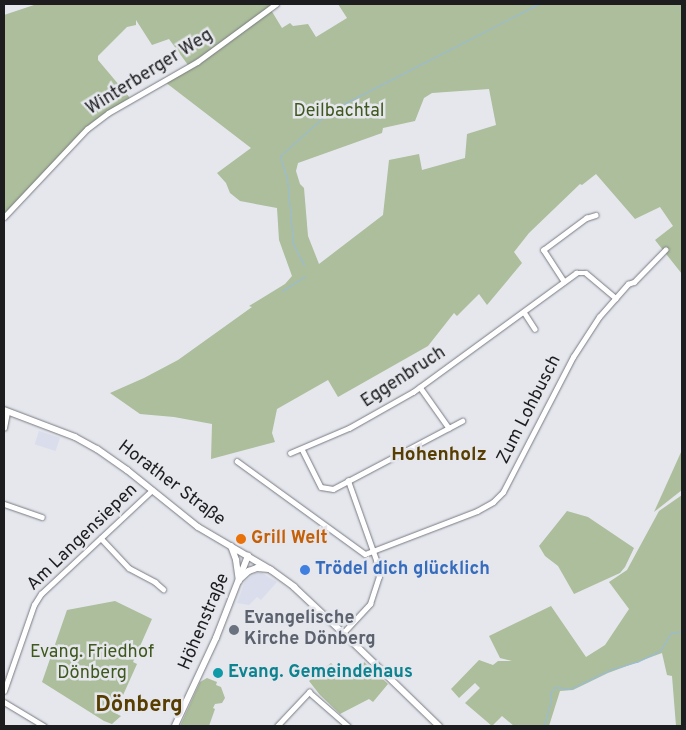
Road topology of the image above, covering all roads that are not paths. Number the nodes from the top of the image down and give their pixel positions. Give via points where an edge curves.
1 (276, 4) edge
2 (596, 215) dead end
3 (4, 217) edge
4 (665, 250) dead end
5 (564, 282) junction
6 (616, 298) junction
7 (524, 312) junction
8 (535, 329) dead end
9 (420, 387) junction
10 (6, 411) edge
11 (462, 421) dead end
12 (4, 428) edge
13 (449, 428) junction
14 (302, 449) junction
15 (290, 453) dead end
16 (237, 461) dead end
17 (348, 481) junction
18 (152, 490) junction
19 (4, 505) edge
20 (42, 517) dead end
21 (101, 538) junction
22 (231, 546) junction
23 (373, 552) junction
24 (248, 556) junction
25 (271, 570) junction
26 (239, 581) junction
27 (163, 589) dead end
28 (343, 633) junction
29 (4, 691) edge
30 (4, 702) edge
31 (44, 726) edge
32 (175, 726) edge
33 (277, 726) edge
34 (348, 726) edge
35 (438, 726) edge

1 - 3 street, Winterberger Weg via 197,62 108,113 87,129
2 - 5 street via 586,218 543,250
4 - 6 street, Zum Lohbusch
5 - 6 street, Eggenbruch via 576,273 586,273
5 - 7 street, Eggenbruch
6 - 23 street, Zum Lohbusch via 598,317 573,357 498,499 477,511
7 - 8 street
7 - 9 street, Eggenbruch
9 - 13 street
9 - 14 street, Eggenbruch via 365,420
10 - 12 street
10 - 18 main road, Horather Straße via 98,449
11 - 13 street
13 - 17 street
14 - 15 street, Eggenbruch
14 - 17 street via 321,487 333,489
16 - 23 street, Zum Lohbusch via 365,554
17 - 23 street
18 - 21 street, Am Langensiepen
18 - 22 main road, Horather Straße via 198,527
19 - 20 street
21 - 27 street via 129,568
21 - 29 street, Am Langensiepen via 41,594 34,605
22 - 24 main road, Horather Straße
22 - 26 main road
23 - 28 street via 379,577 373,599
24 - 25 main road, Horather Straße
24 - 26 street, Höhenstraße
25 - 26 street via 257,568
25 - 28 main road, Horather Straße
26 - 32 street, Höhenstraße
28 - 35 main road, Horather Straße
30 - 31 street
33 - 34 street via 309,692

